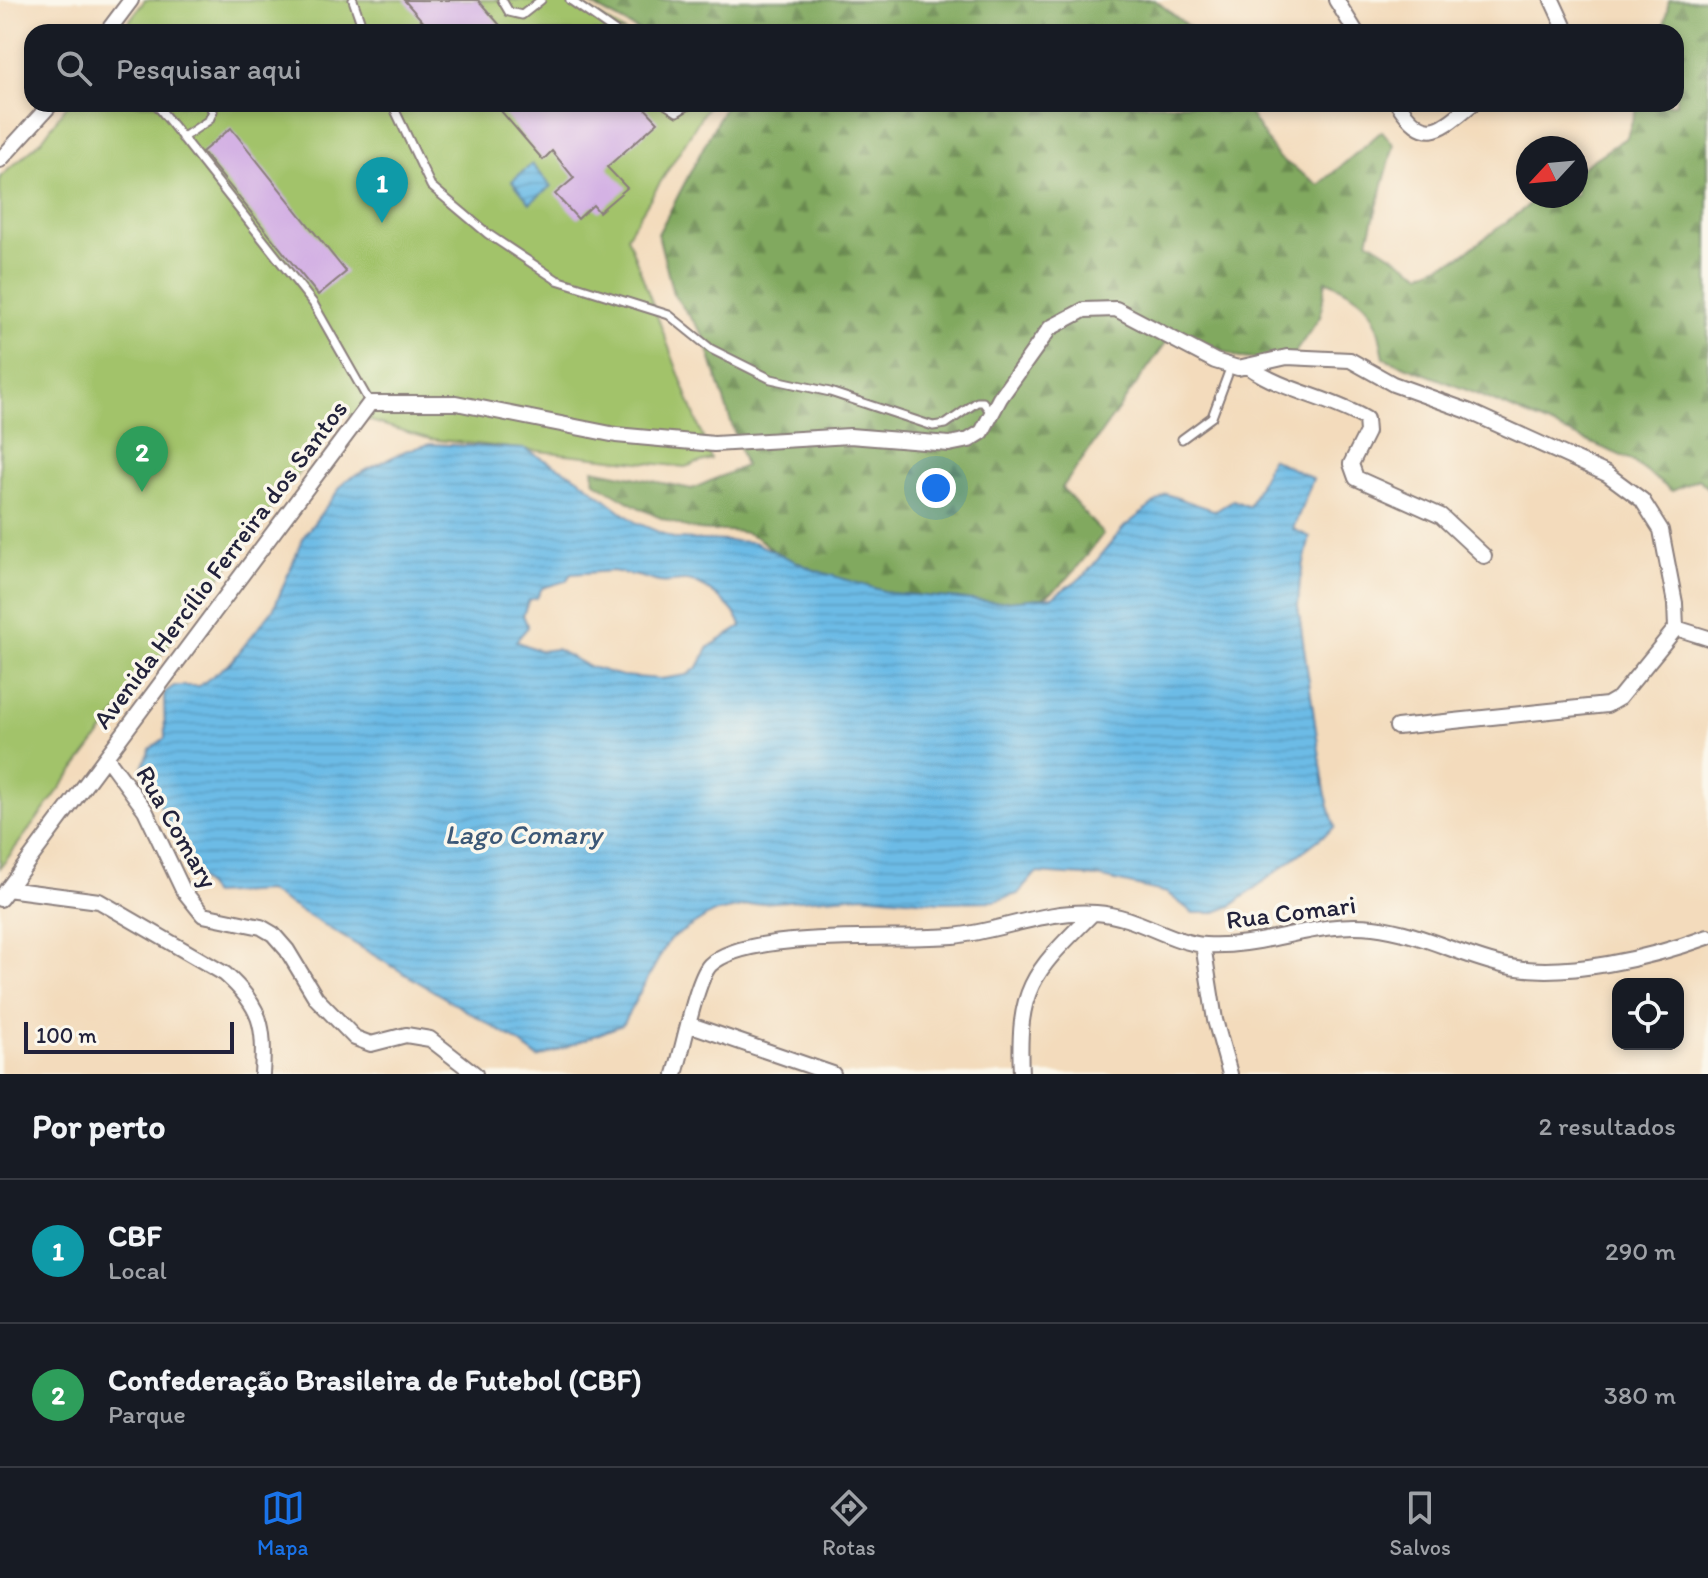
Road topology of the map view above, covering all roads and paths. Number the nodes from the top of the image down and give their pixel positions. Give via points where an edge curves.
1 (131, 0) edge
2 (353, 0) edge
3 (502, 0) edge
4 (541, 0) edge
5 (570, 0) edge
6 (1336, 0) edge
7 (1552, 0) edge
8 (113, 24) edge
9 (361, 24) edge
10 (604, 24) edge
11 (1351, 24) edge
12 (1563, 24) edge
13 (44, 112) edge
14 (162, 112) edge
15 (213, 112) edge
16 (396, 112) edge
17 (1404, 112) edge
18 (1461, 112) edge
19 (182, 138) junction
20 (0, 160) edge
21 (1231, 366) junction
22 (1249, 367) junction
23 (370, 403) junction
24 (993, 416) junction
25 (1182, 439) dead end
26 (1484, 556) dead end
27 (1676, 628) junction
28 (1708, 638) edge
29 (1397, 727) dead end
30 (106, 757) junction
31 (2, 896) edge
32 (1093, 913) junction
33 (1708, 937) edge
34 (1203, 945) junction
35 (691, 1025) junction
36 (262, 1074) edge
37 (475, 1074) edge
38 (675, 1074) edge
39 (833, 1074) edge
40 (1021, 1074) edge
41 (1230, 1074) edge

1 - 8 street
2 - 9 lane
3 - 4 lane via 509,12 522,15
5 - 10 lane
6 - 11 street
7 - 12 street
13 - 20 street
14 - 19 lane
15 - 19 lane
16 - 24 lane via 431,186 488,234 557,280 669,315 711,349 771,379 933,426 946,424 977,402 989,407
17 - 18 street via 1425,131
19 - 23 lane via 313,303
21 - 22 street, Avenida Hercílio Ferreira dos Santos
21 - 24 street, Avenida Hercílio Ferreira dos Santos via 1116,309 1084,310 1050,328
21 - 25 lane via 1212,417
22 - 26 street via 1366,419 1369,428 1351,464 1356,478 1441,516
22 - 27 street, Avenida Hercílio Ferreira dos Santos via 1287,357 1350,360 1393,384 1468,411 1607,474 1642,500 1661,530
23 - 24 street, Avenida Hercílio Ferreira dos Santos via 470,404 616,435 714,444 850,436 949,444 982,432
23 - 30 street, Avenida Hercílio Ferreira dos Santos
27 - 28 street
27 - 29 street via 1619,698 1607,705
30 - 31 street, Avenida Hercílio Ferreira dos Santos
30 - 37 street, Rua Comary via 145,810 183,890 203,915 273,934 326,1009 362,1042 406,1035 430,1039
31 - 36 street via 99,901 225,974 260,1016 265,1033
32 - 34 street, Rua Comari via 1122,915
32 - 35 street, Rua Comari via 1046,915 957,935 774,943 735,950 703,975
32 - 40 street via 1046,963 1025,997 1019,1025
33 - 34 street, Rua Comari via 1605,963 1537,970 1376,927 1323,928
34 - 41 street
35 - 38 street, Rua Comari
35 - 39 street

